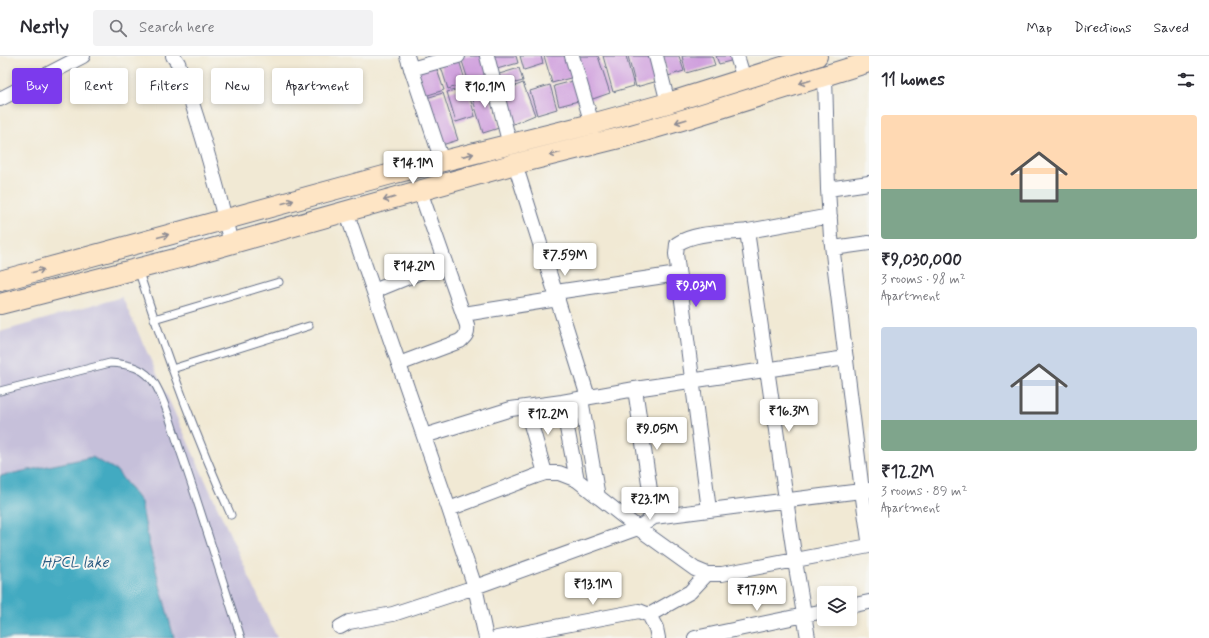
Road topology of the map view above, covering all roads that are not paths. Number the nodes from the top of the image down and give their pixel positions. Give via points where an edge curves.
1 (83, 56) edge
2 (173, 56) edge
3 (458, 56) edge
4 (487, 56) edge
5 (572, 56) edge
6 (656, 56) edge
7 (737, 56) edge
8 (817, 56) edge
9 (796, 59) edge
10 (409, 62) edge
11 (869, 62) edge
12 (825, 76) junction
13 (744, 79) junction
14 (0, 100) edge
15 (668, 103) junction
16 (592, 124) junction
17 (510, 145) junction
18 (442, 162) junction
19 (515, 164) junction
20 (869, 183) edge
21 (828, 189) junction
22 (420, 191) junction
23 (346, 212) junction
24 (830, 216) junction
25 (225, 219) junction
26 (747, 231) junction
27 (230, 243) junction
28 (869, 243) edge
29 (833, 248) junction
30 (445, 262) junction
31 (137, 268) junction
32 (678, 274) junction
33 (0, 281) edge
34 (279, 282) dead end
35 (374, 291) junction
36 (557, 296) junction
37 (0, 304) edge
38 (464, 314) junction
39 (154, 319) junction
40 (309, 326) dead end
41 (846, 358) junction
42 (399, 364) junction
43 (172, 369) junction
44 (767, 369) junction
45 (693, 380) junction
46 (635, 389) junction
47 (0, 391) edge
48 (585, 398) junction
49 (562, 402) junction
50 (526, 407) junction
51 (424, 436) junction
52 (545, 473) junction
53 (577, 480) junction
54 (865, 490) edge
55 (598, 497) junction
56 (786, 500) junction
57 (449, 509) junction
58 (709, 510) junction
59 (231, 516) dead end
60 (654, 517) junction
61 (638, 528) junction
62 (869, 540) edge
63 (869, 546) edge
64 (795, 561) junction
65 (707, 574) junction
66 (475, 588) junction
67 (869, 602) edge
68 (857, 605) edge
69 (817, 612) edge
70 (649, 615) junction
71 (804, 615) junction
72 (340, 628) dead end
73 (241, 638) edge
74 (486, 638) edge
75 (497, 638) edge
76 (658, 638) edge
77 (695, 638) edge
78 (808, 638) edge

1 - 14 street
2 - 25 street via 178,63 195,113
3 - 10 street
4 - 17 street
5 - 16 street
6 - 15 street
7 - 13 street
8 - 9 main road
9 - 13 main road
10 - 18 street
11 - 12 main road
12 -> 19 main road via 682,120
12 - 21 street
13 - 15 main road
15 - 16 main road
16 - 17 main road
18 -> 17 main road
25 -> 18 main road via 395,172
19 - 22 main road
19 - 36 street
20 - 21 street
21 - 24 street
22 -> 23 main road
22 - 30 street
23 - 27 main road
23 - 35 street
24 - 26 street
24 - 29 street
25 - 27 street
33 -> 25 main road
26 - 32 street via 685,239 677,244
26 - 44 street
27 - 31 main road
28 - 29 street
29 - 41 street
30 - 35 street
30 - 38 street
31 - 37 main road
31 - 39 lane
32 - 36 street
32 - 45 street
34 - 39 lane
35 - 42 street
36 - 38 street
36 - 48 street
38 - 42 street via 468,332 465,338
39 - 43 lane
40 - 43 lane
41 - 44 street
41 - 54 street
42 - 51 street
43 - 59 lane
44 - 45 street
44 - 56 street
45 - 46 street
45 - 58 street
46 - 48 street
46 - 60 street
47 - 73 lane via 110,363 126,364 141,370 154,383 188,474
48 - 49 street
48 - 55 street
49 - 50 street
49 - 53 street
50 - 51 street via 503,410
50 - 52 street
51 - 57 street
52 - 53 street via 559,473
52 - 57 street
53 - 55 street
54 - 56 street
54 - 62 street
55 - 61 street
56 - 58 street
56 - 64 street
57 - 66 street
58 - 60 street
60 - 61 street
61 - 65 street via 695,569
61 - 66 street
63 - 64 street
64 - 65 street via 722,574
64 - 71 street
65 - 70 street via 690,592
66 - 72 street via 393,614 349,622
66 - 74 street
67 - 68 street
69 - 71 street
70 - 75 street via 639,611
70 - 76 street
71 - 77 street
71 - 78 street

